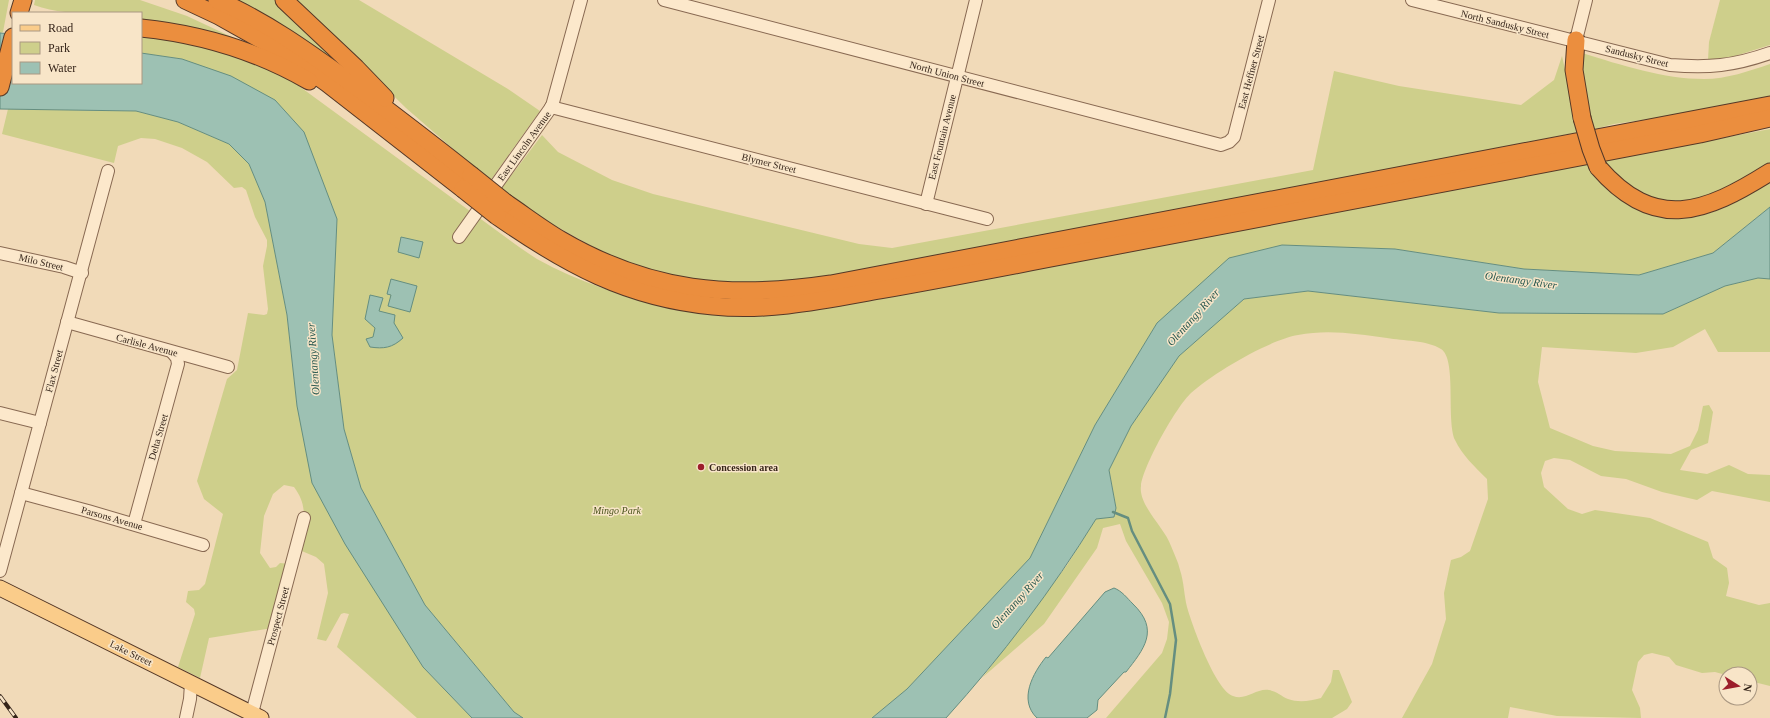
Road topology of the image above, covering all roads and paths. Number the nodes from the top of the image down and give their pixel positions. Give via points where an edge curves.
1 (185, 0) edge
2 (218, 0) edge
3 (284, 0) edge
4 (580, 0) edge
5 (664, 0) edge
6 (976, 0) edge
7 (1269, 0) edge
8 (1412, 0) edge
9 (1586, 0) edge
10 (142, 28) edge
11 (1576, 40) junction
12 (12, 41) edge
13 (1770, 53) edge
14 (957, 77) junction
15 (0, 87) edge
16 (1770, 104) edge
17 (551, 107) junction
18 (358, 108) junction
19 (1770, 118) edge
20 (406, 122) junction
21 (1229, 142) joint
22 (108, 171) dead end
23 (1770, 172) edge
24 (467, 182) junction
25 (926, 204) junction
26 (501, 209) junction
27 (987, 218) dead end
28 (459, 237) dead end
29 (0, 253) edge
30 (82, 273) junction
31 (68, 322) junction
32 (172, 352) junction
33 (228, 367) dead end
34 (0, 413) edge
35 (40, 423) junction
36 (21, 493) junction
37 (304, 518) dead end
38 (134, 524) junction
39 (203, 545) dead end
40 (0, 571) edge
41 (0, 588) edge
42 (191, 682) junction
43 (256, 716) edge
44 (186, 718) edge

1 - 18 highway via 219,16 285,54
2 - 20 highway via 273,29
3 - 20 highway via 356,68
4 - 17 street, East Lincoln Avenue
5 - 14 street, North Union Street
6 - 14 street, East Fountain Avenue
7 - 21 street, East Heffner Street via 1234,137
8 - 11 street, North Sandusky Street via 1547,35
9 - 11 street
10 - 18 highway via 190,34 236,48 303,77
11 - 13 street, Sandusky Street via 1670,65 1734,64
11 - 23 highway, bridge via 1574,70 1582,118 1591,149 1598,167 1622,191 1642,203 1676,210 1692,209 1730,196
12 - 15 highway
14 - 21 street, North Union Street via 1220,145
14 - 25 street, East Fountain Avenue
16 - 26 highway via 831,284 765,291 731,292 660,282 588,255
17 - 25 street, Blymer Street
17 - 28 street, East Lincoln Avenue
18 - 24 highway
19 - 26 highway via 1692,136 976,272 816,302 779,306 716,307 638,292 596,276 541,246
20 - 24 highway
22 - 30 street, Flax Street
24 - 26 highway, bridge
25 - 27 street, Blymer Street
29 - 30 street, Milo Street
30 - 31 street, Flax Street
31 - 32 street, Carlisle Avenue
31 - 35 street, Flax Street
32 - 33 street, Carlisle Avenue
32 - 38 street, Delta Street via 178,364
34 - 35 street
35 - 36 street, Flax Street
36 - 38 street, Parsons Avenue
36 - 40 street, Flax Street
37 - 43 street, Prospect Street
38 - 39 street, Parsons Avenue
41 - 42 main road, Lake Street
42 - 43 main road, Lake Street
42 - 44 street via 190,706

